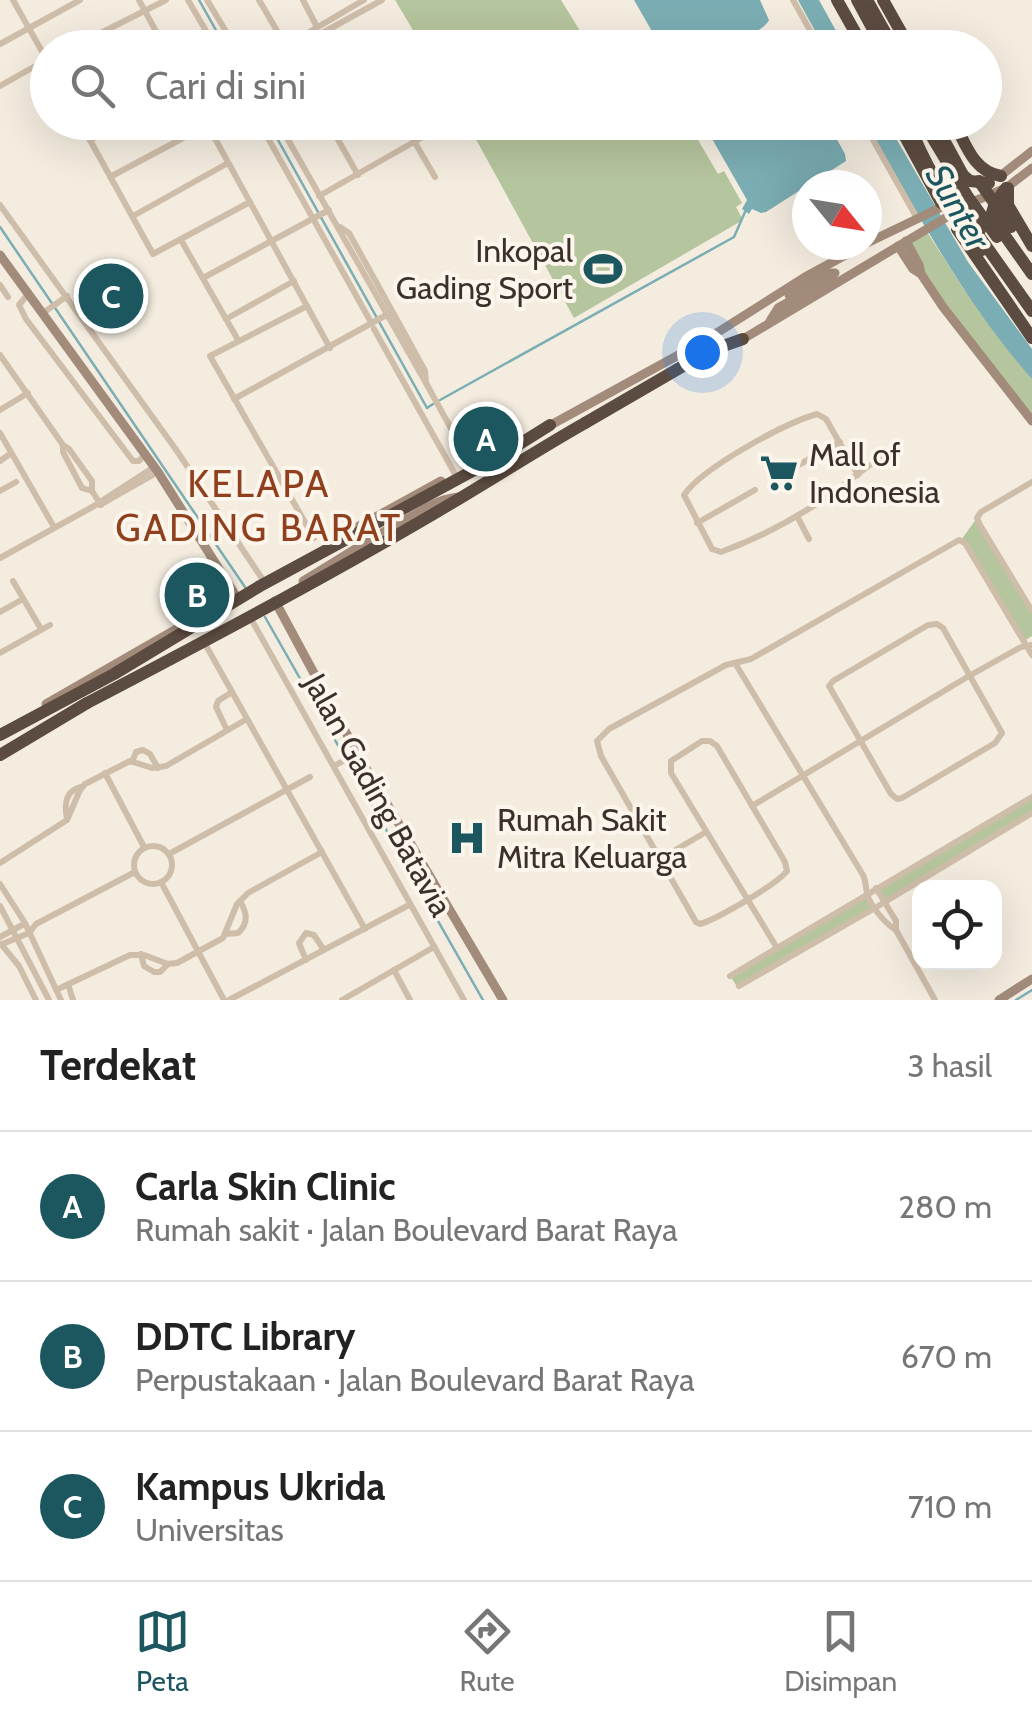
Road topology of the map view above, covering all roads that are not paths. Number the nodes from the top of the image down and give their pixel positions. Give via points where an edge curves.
1 (13, 0) edge
2 (80, 0) edge
3 (139, 0) edge
4 (166, 0) edge
5 (188, 0) edge
6 (207, 0) edge
7 (259, 0) edge
8 (302, 0) edge
9 (344, 0) edge
10 (364, 0) edge
11 (382, 0) edge
12 (793, 0) edge
13 (833, 0) edge
14 (846, 0) edge
15 (857, 0) edge
16 (870, 0) edge
17 (883, 0) edge
18 (349, 8) junction
19 (146, 11) junction
20 (316, 26) junction
21 (28, 29) junction
22 (107, 30) edge
23 (156, 30) edge
24 (206, 30) edge
25 (225, 30) edge
26 (276, 30) edge
27 (310, 30) edge
28 (328, 30) edge
29 (810, 30) edge
30 (847, 30) edge
31 (855, 30) edge
32 (860, 30) edge
33 (873, 30) edge
34 (888, 30) edge
35 (900, 30) edge
36 (30, 32) edge
37 (0, 44) edge
38 (30, 70) edge
39 (0, 86) edge
40 (90, 140) edge
41 (179, 140) edge
42 (216, 140) edge
43 (269, 140) edge
44 (288, 140) edge
45 (337, 140) edge
46 (873, 140) edge
47 (907, 140) edge
48 (915, 140) edge
49 (917, 140) edge
50 (920, 140) edge
51 (935, 140) edge
52 (944, 140) edge
53 (954, 140) edge
54 (963, 140) edge
55 (415, 141) joint
56 (1032, 151) edge
57 (228, 163) junction
58 (1032, 168) edge
59 (358, 176) junction
60 (435, 176) dead end
61 (110, 177) junction
62 (1001, 183) junction
63 (319, 196) junction
64 (250, 202) junction
65 (0, 205) edge
66 (328, 211) junction
67 (946, 211) junction
68 (133, 216) junction
69 (314, 219) junction
70 (918, 220) junction
71 (993, 221) junction
72 (977, 234) junction
73 (882, 237) edge
74 (181, 240) junction
75 (271, 241) junction
76 (902, 243) junction
77 (1032, 246) edge
78 (0, 255) edge
79 (1032, 256) edge
80 (837, 260) edge
81 (1032, 274) edge
82 (203, 278) junction
83 (294, 281) junction
84 (1032, 284) edge
85 (0, 285) edge
86 (28, 293) junction
87 (8, 297) dead end
88 (64, 297) junction
89 (1032, 302) edge
90 (307, 306) junction
91 (46, 311) junction
92 (1032, 311) edge
93 (389, 314) junction
94 (226, 319) junction
95 (1032, 319) edge
96 (768, 324) junction
97 (374, 325) junction
98 (716, 334) junction
99 (1032, 338) edge
100 (743, 339) junction
101 (238, 340) junction
102 (330, 348) junction
103 (0, 355) edge
104 (28, 393) junction
105 (234, 399) junction
106 (0, 410) edge
107 (1032, 421) edge
108 (550, 425) junction
109 (0, 433) edge
110 (840, 442) junction
111 (10, 454) dead end
112 (145, 454) junction
113 (884, 456) dead end
114 (0, 462) edge
115 (471, 465) junction
116 (793, 468) dead end
117 (156, 470) junction
118 (455, 474) junction
119 (858, 474) junction
120 (16, 482) dead end
121 (1032, 482) edge
122 (1, 488) edge
123 (755, 490) dead end
124 (97, 504) junction
125 (797, 516) junction
126 (696, 524) junction
127 (54, 528) junction
128 (314, 538) dead end
129 (808, 539) dead end
130 (306, 556) junction
131 (0, 558) edge
132 (319, 572) junction
133 (13, 581) dead end
134 (260, 582) junction
135 (237, 596) junction
136 (22, 599) junction
137 (272, 600) junction
138 (1032, 611) edge
139 (0, 612) edge
140 (251, 612) junction
141 (50, 625) dead end
142 (40, 630) junction
143 (1032, 636) edge
144 (203, 641) junction
145 (1027, 647) edge
146 (0, 652) edge
147 (735, 663) junction
148 (969, 676) junction
149 (232, 692) junction
150 (246, 719) junction
151 (227, 730) junction
152 (0, 733) edge
153 (861, 741) junction
154 (358, 753) junction
155 (0, 758) edge
156 (132, 762) junction
157 (336, 765) junction
158 (158, 768) junction
159 (105, 773) junction
160 (803, 776) junction
161 (310, 777) dead end
162 (287, 791) junction
163 (1032, 797) edge
164 (752, 806) junction
165 (1032, 813) edge
166 (706, 831) junction
167 (144, 848) junction
168 (322, 852) junction
169 (169, 854) junction
170 (660, 859) junction
171 (0, 862) edge
172 (134, 872) junction
173 (161, 882) junction
174 (866, 882) junction
175 (0, 884) edge
176 (878, 890) junction
177 (867, 896) junction
178 (746, 898) junction
179 (240, 900) junction
180 (885, 901) junction
181 (409, 905) junction
182 (0, 906) edge
183 (875, 908) junction
184 (25, 924) junction
185 (36, 924) junction
186 (364, 929) junction
187 (896, 930) junction
188 (30, 932) junction
189 (15, 934) junction
190 (226, 934) junction
191 (0, 942) edge
192 (434, 947) junction
193 (777, 948) junction
194 (324, 950) junction
195 (200, 951) junction
196 (141, 954) junction
197 (306, 960) junction
198 (168, 964) junction
199 (394, 970) junction
200 (730, 976) dead end
201 (1032, 979) edge
202 (68, 984) junction
203 (739, 986) dead end
204 (56, 990) junction
205 (36, 1000) edge
206 (49, 1000) edge
207 (61, 1000) edge
208 (74, 1000) edge
209 (227, 1000) edge
210 (342, 1000) edge
211 (410, 1000) edge
212 (464, 1000) edge
213 (504, 1000) edge
214 (937, 1000) edge
215 (999, 1000) edge

1 - 21 street
2 - 21 street
3 - 19 street
4 - 19 street
5 - 24 street
6 - 25 street
7 - 26 street
8 - 20 street
9 - 18 street
10 - 18 street
11 - 28 street
12 - 29 street
13 - 30 highway
13 - 31 highway
14 - 32 highway
15 - 33 highway
16 - 34 highway
17 - 35 highway
18 - 20 street
19 - 22 street
19 - 23 street
20 - 27 street
21 - 36 street
21 - 37 street
38 - 39 street
40 - 61 street
41 - 61 street
42 - 57 street
43 - 69 street
44 - 63 street
45 - 59 street
46 - 70 street
47 - 99 highway, bridge
48 - 95 highway, bridge via 957,214
49 - 67 highway via 947,198
50 - 89 highway, bridge
51 - 84 highway, bridge
52 - 62 highway via 970,181
53 - 79 highway, bridge
54 - 62 highway via 977,166
55 - 59 street
55 - 60 street
56 - 62 main road
57 - 64 street
57 - 68 street
58 - 62 main road
59 - 63 street
61 - 68 street
62 - 67 main road
62 - 67 main road
62 - 71 highway
62 - 77 highway
63 - 66 street
64 - 74 street
64 - 75 street
65 - 88 street
66 - 69 street
66 - 93 street via 349,233
67 - 70 main road
67 - 72 highway
67 - 76 main road
68 - 74 street via 153,254
69 - 75 street
69 - 97 street
70 - 73 main road
71 - 72 highway
71 - 81 highway
72 - 92 highway
74 - 82 street
75 - 82 street
75 - 83 street
76 - 96 main road
76 - 107 main road
78 - 86 main road
80 - 98 main road
82 - 94 street
83 - 90 street
83 - 94 street
85 - 87 street
86 - 91 main road
86 - 112 street via 19,305 26,319 133,461
88 - 91 street
88 - 134 street via 186,464
90 - 101 street
90 - 102 street
91 - 112 main road
93 - 97 street
93 - 115 street
94 - 101 street
96 - 98 main road via 778,308 834,273
96 - 100 main road
97 - 102 street
97 - 118 street
98 - 108 main road
100 - 132 main road via 483,492 444,498
100 - 155 highway, bridge via 709,351
101 - 105 street via 210,356
102 - 105 street
103 - 104 street
104 - 106 street
104 - 124 street
105 - 128 street
108 - 115 main road
108 - 152 highway, bridge
109 - 127 street
110 - 116 street
110 - 119 street
110 - 126 street via 817,414 762,439 685,493
111 - 114 street
112 - 117 main road
113 - 119 street
115 - 118 main road
117 - 124 street
117 - 135 main road
118 - 130 main road
119 - 125 street
120 - 122 street
121 - 138 street via 978,518
123 - 126 street
124 - 127 street
125 - 126 street via 717,552
125 - 129 street
127 - 131 street
130 - 132 main road
130 - 134 main road
132 - 137 main road
133 - 136 street
134 - 135 main road, bridge
135 - 152 main road
136 - 139 street
136 - 142 street
137 - 140 main road, bridge
137 - 154 main road
140 - 144 main road
140 - 157 street, Jalan Gading Batavia
141 - 142 street
142 - 146 street
143 - 145 street
144 - 149 street
144 - 155 main road
145 - 147 street via 961,540
145 - 148 street
147 - 160 street
147 - 170 street via 609,728 598,741
148 - 153 street
148 - 153 street via 943,628 933,624 833,681 830,690
148 - 153 street via 1002,733 964,761 897,798
149 - 150 street
149 - 151 street via 216,706
150 - 151 street
150 - 162 street
151 - 158 street
153 - 160 street
154 - 157 street
154 - 213 main road
156 - 158 street
156 - 158 street via 143,750
156 - 159 street
157 - 181 street, Jalan Gading Batavia
159 - 167 street
159 - 171 street via 81,788 67,820
160 - 164 street
160 - 174 street
161 - 162 street
162 - 168 street
162 - 169 street
163 - 176 street
164 - 166 street via 717,746 702,742 669,765
164 - 178 street via 787,871
165 - 180 street
166 - 170 street
166 - 178 street
167 - 169 street
167 - 172 street
168 - 179 street
168 - 186 street
169 - 173 street via 171,870
170 - 178 street via 700,924
172 - 173 street via 146,883
172 - 185 street
173 - 195 street
174 - 176 street
174 - 177 street
175 - 184 street
176 - 177 street
176 - 180 street
177 - 183 street
177 - 193 street
178 - 193 street
179 - 190 street
179 - 190 street via 245,924
180 - 183 street
180 - 187 street
181 - 186 street
181 - 192 street, Jalan Gading Batavia
182 - 189 street
183 - 187 street
183 - 203 street
184 - 185 street
184 - 188 street
184 - 189 street
185 - 188 street
186 - 194 street
187 - 214 street
188 - 189 street
188 - 204 street
189 - 191 street
189 - 206 street
190 - 195 street
191 - 205 street
192 - 199 street
192 - 212 street, Jalan Gading Batavia
193 - 200 street
194 - 197 street
194 - 197 street via 314,935 303,935 299,946
195 - 198 street
195 - 209 street
196 - 198 street
196 - 198 street via 154,972
196 - 202 street
197 - 209 street
199 - 210 street
199 - 211 street
201 - 215 main road
202 - 204 street
202 - 208 street
204 - 207 street

